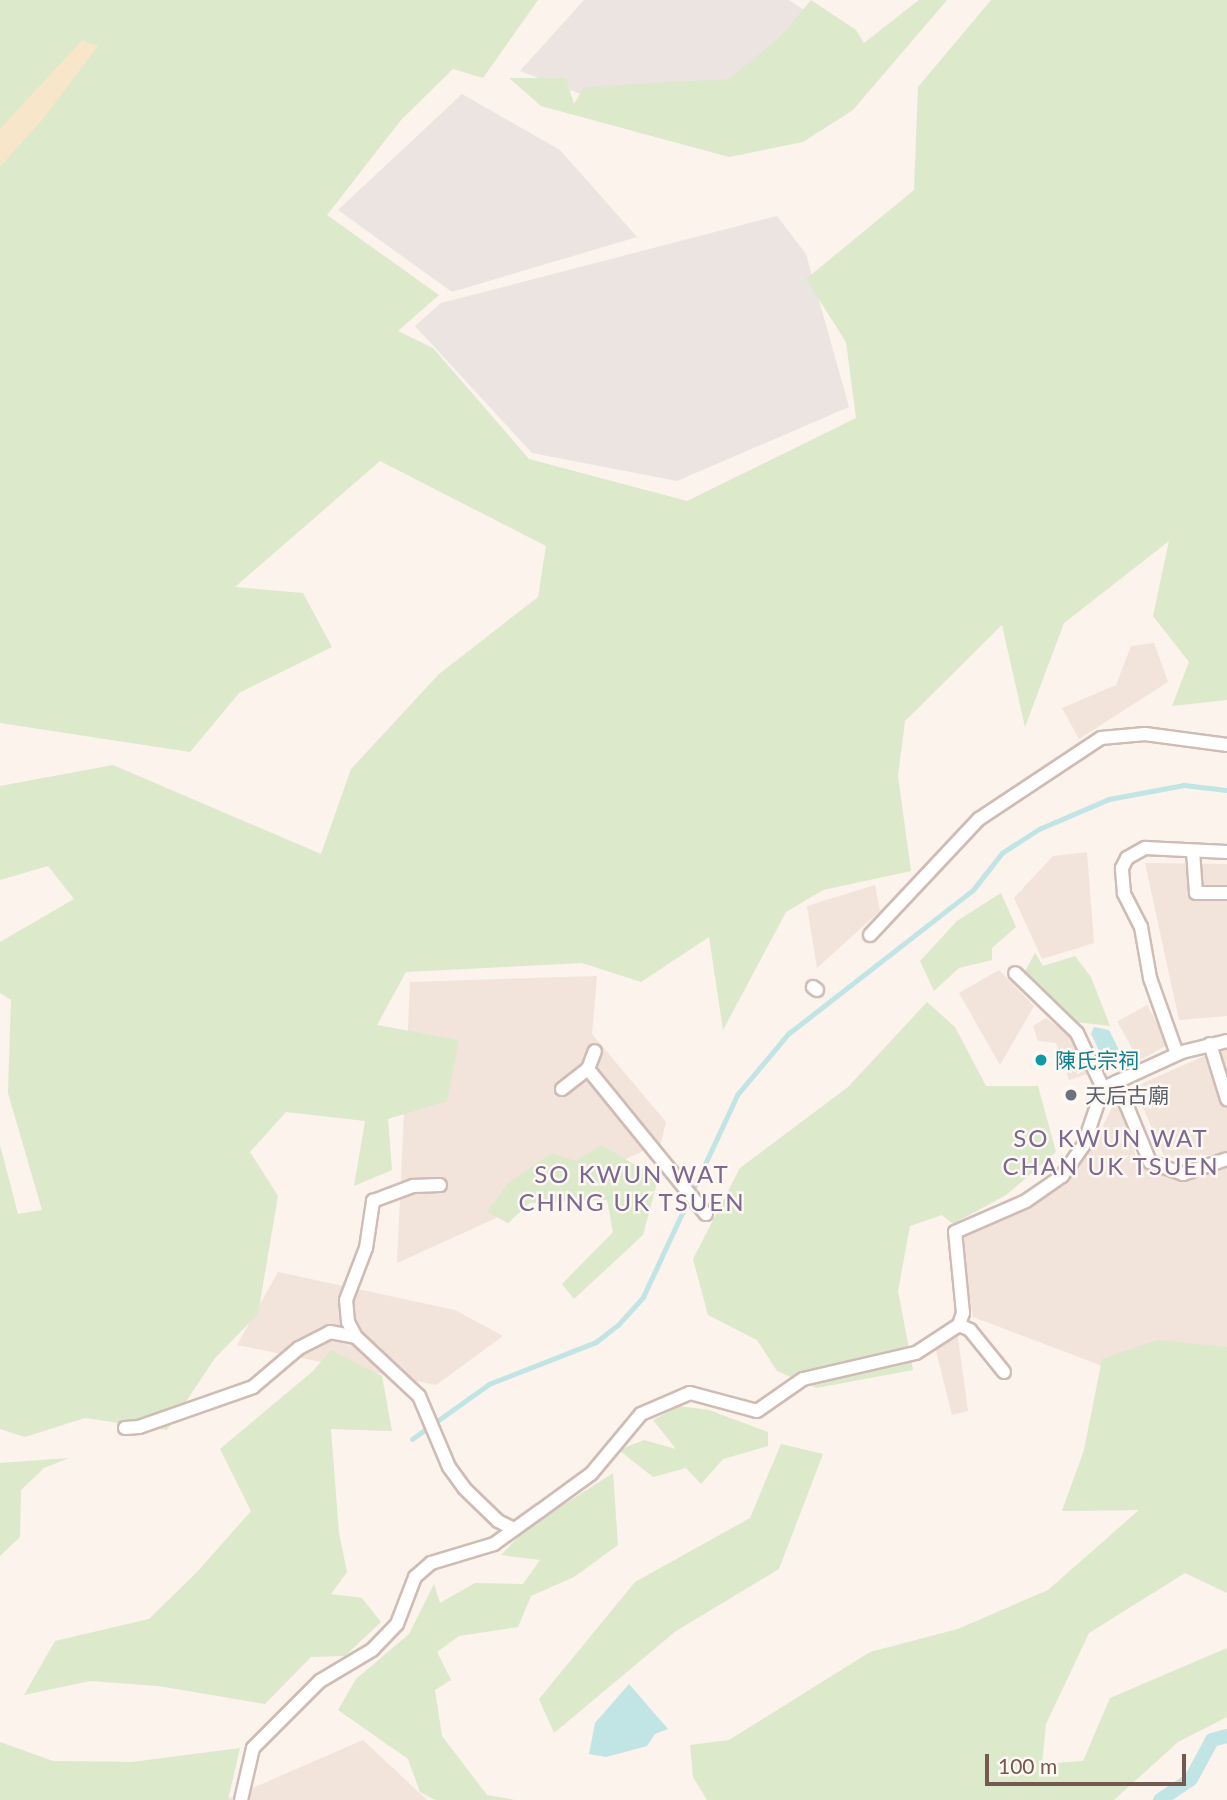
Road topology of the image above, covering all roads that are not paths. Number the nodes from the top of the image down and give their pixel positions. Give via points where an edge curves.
1 (1227, 744) edge
2 (1193, 851) junction
3 (1227, 852) edge
4 (1227, 893) edge
5 (870, 935) dead end
6 (1015, 972) dead end
7 (1227, 1041) edge
8 (1210, 1044) junction
9 (594, 1051) dead end
10 (1177, 1054) junction
11 (588, 1069) junction
12 (1117, 1082) junction
13 (1103, 1088) junction
14 (562, 1090) dead end
15 (1227, 1099) edge
16 (1227, 1159) edge
17 (440, 1185) dead end
18 (703, 1210) dead end
19 (959, 1325) junction
20 (356, 1337) junction
21 (1004, 1372) dead end
22 (125, 1428) dead end
23 (514, 1529) junction
24 (242, 1800) edge

1 - 5 street via 1145,734 1101,738 979,819
2 - 3 street
2 - 4 street via 1196,893
2 - 10 street via 1145,848 1127,858 1122,867 1124,893 1141,928 1150,978
6 - 13 street via 1077,1033
7 - 8 street
8 - 10 street
8 - 15 street
9 - 11 street
10 - 12 street
11 - 14 street
11 - 18 street
12 - 13 street
12 - 16 street via 1150,1162 1183,1174
13 - 19 street via 1084,1144 1062,1176 1017,1206 956,1232 963,1313
17 - 20 street via 402,1188 373,1200 366,1248 346,1300 348,1322
19 - 21 street via 970,1330
19 - 23 street via 916,1353 803,1379 757,1411 707,1395 690,1393 664,1400 640,1414 591,1474
20 - 22 street via 330,1332 299,1348 253,1387
20 - 23 street via 427,1408 449,1467 464,1488 498,1521
23 - 24 street via 494,1544 430,1563 415,1577 397,1624 372,1650 320,1681 253,1748

